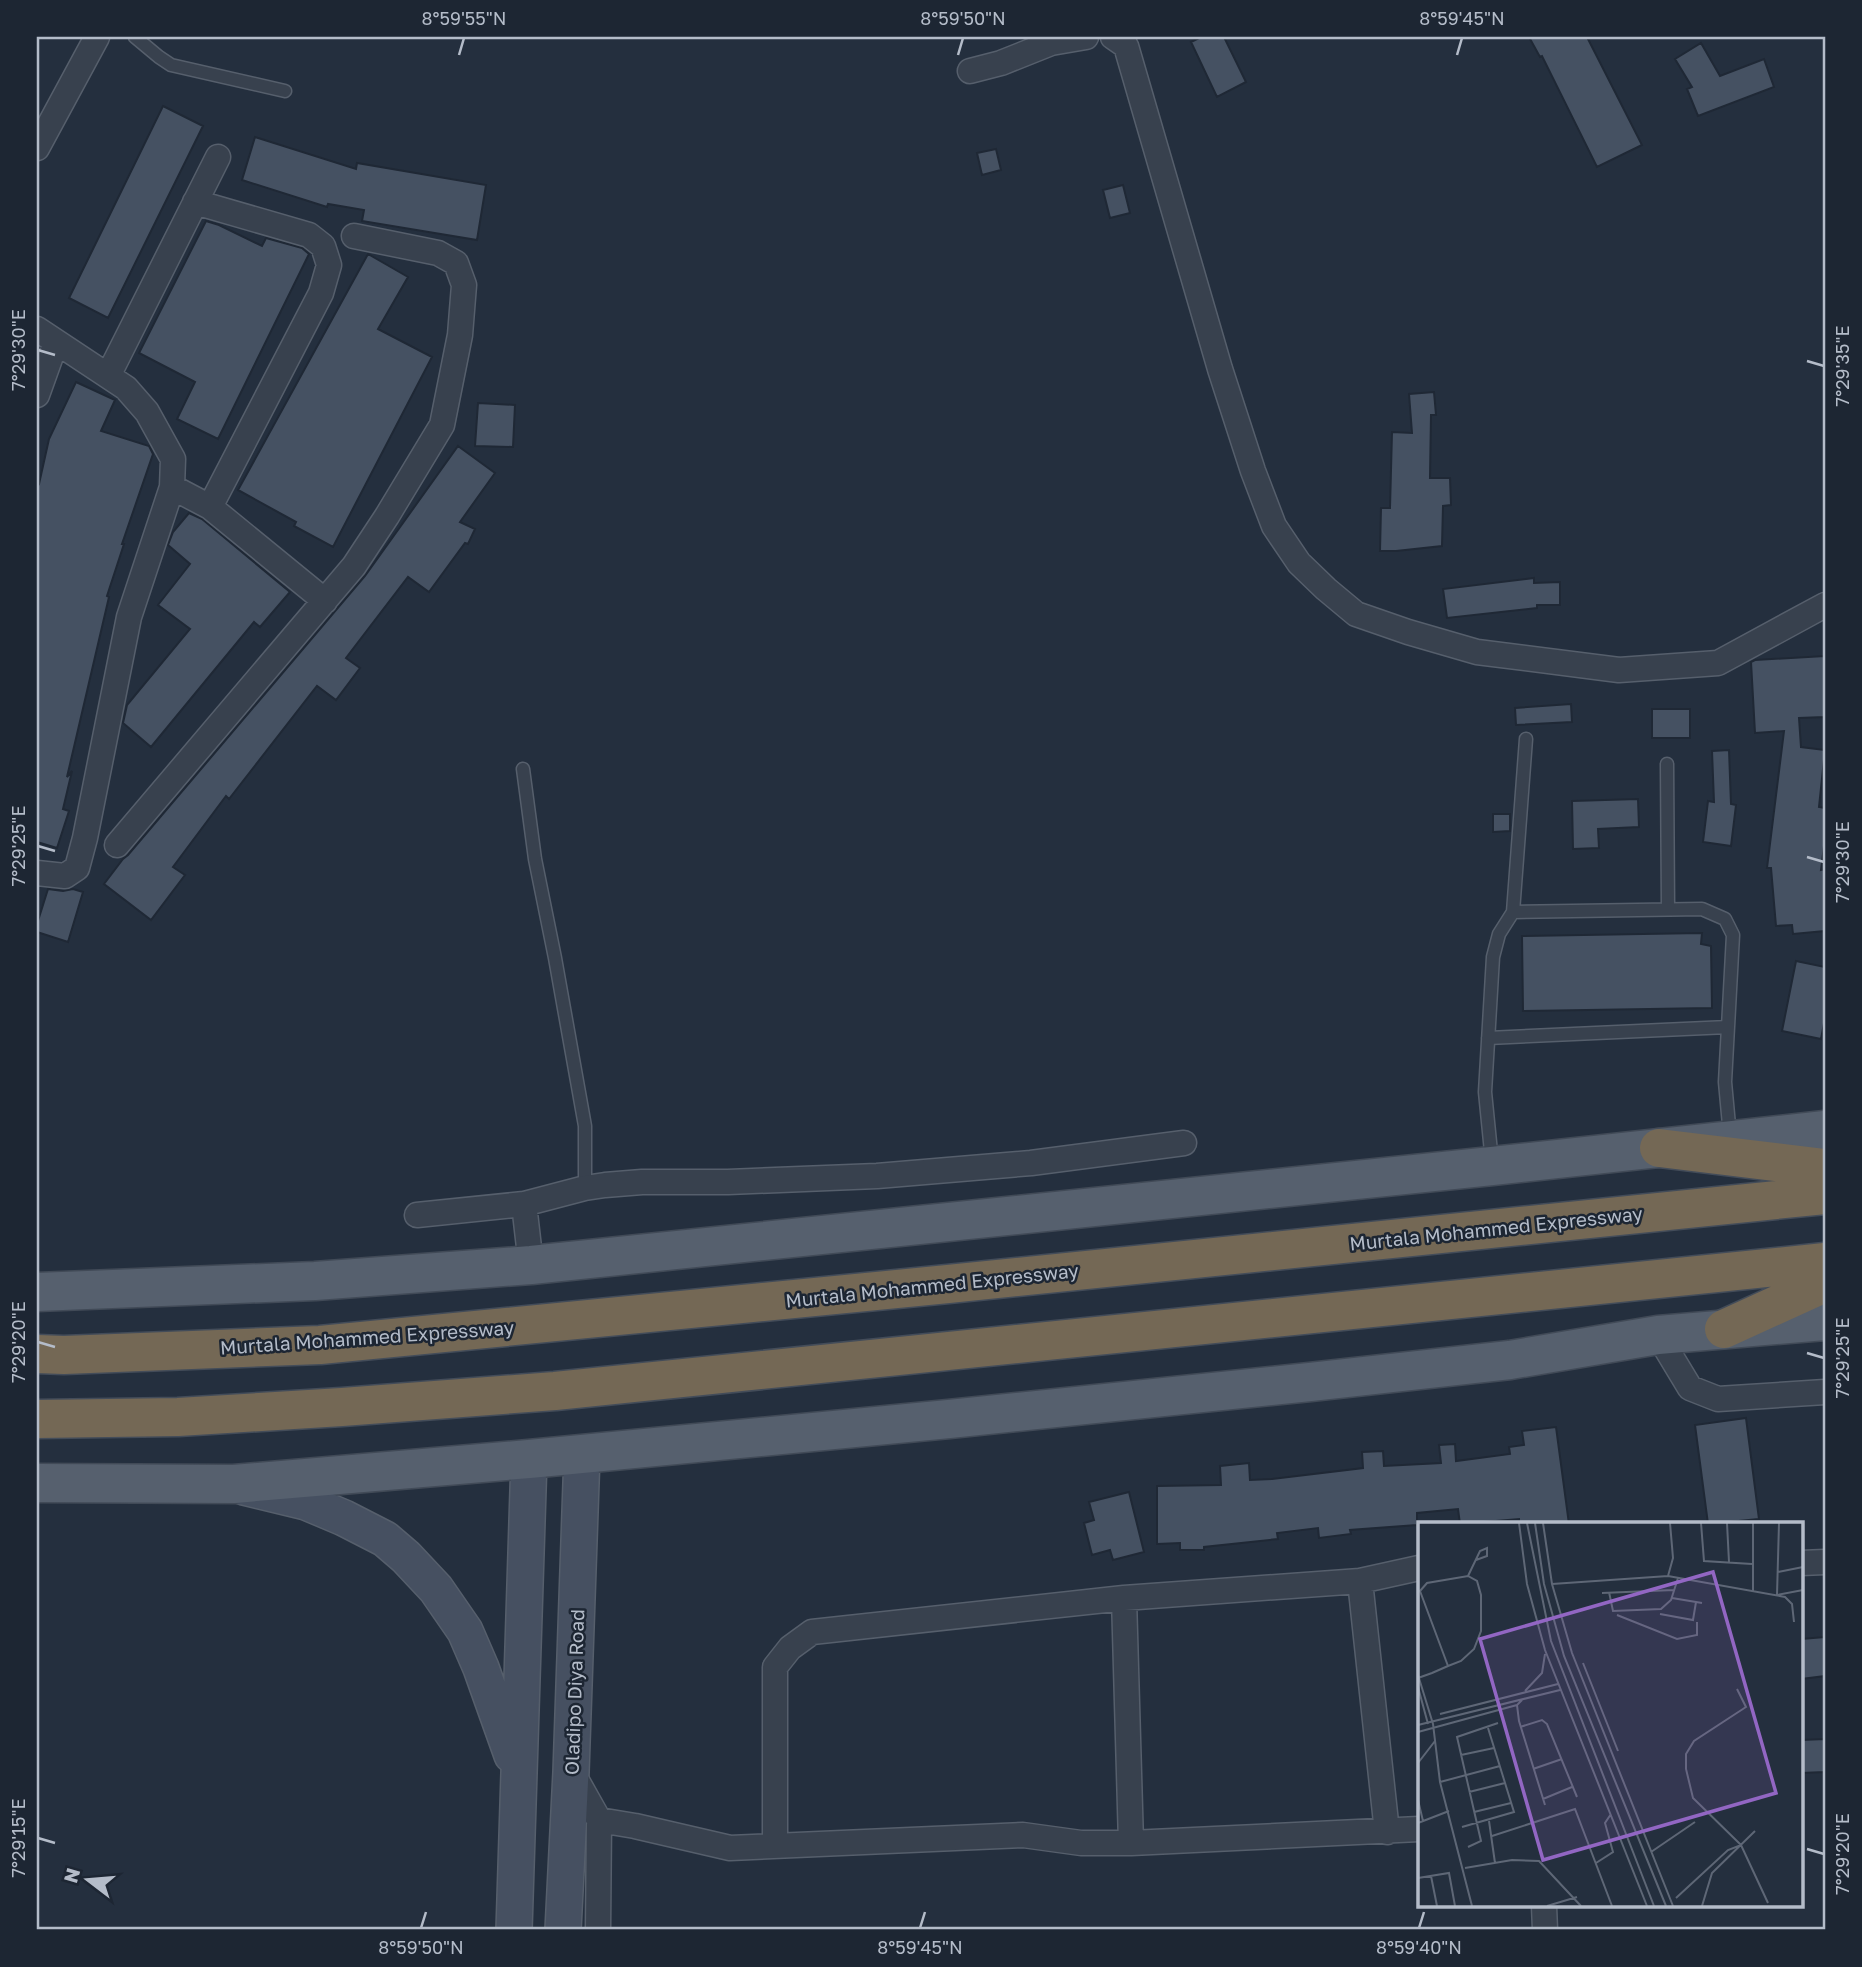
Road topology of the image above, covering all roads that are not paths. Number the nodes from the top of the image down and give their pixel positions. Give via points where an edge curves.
1 (97, 37) edge
2 (135, 37) edge
3 (1086, 37) edge
4 (1114, 37) edge
5 (970, 71) dead end
6 (285, 91) dead end
7 (37, 148) edge
8 (218, 157) dead end
9 (195, 202) junction
10 (354, 236) dead end
11 (47, 335) edge
12 (108, 376) junction
13 (37, 395) edge
14 (172, 487) junction
15 (210, 507) junction
16 (325, 601) junction
17 (1825, 605) edge
18 (1526, 739) dead end
19 (1667, 764) dead end
20 (523, 769) dead end
21 (117, 845) dead end
22 (37, 873) edge
23 (1668, 909) junction
24 (1513, 912) junction
25 (1728, 1027) junction
26 (1488, 1038) junction
27 (1825, 1130) edge
28 (1731, 1140) junction
29 (1184, 1143) dead end
30 (1659, 1148) junction
31 (1492, 1166) junction
32 (1825, 1168) edge
33 (585, 1188) junction
34 (1825, 1195) edge
35 (524, 1205) junction
36 (417, 1215) dead end
37 (1825, 1262) edge
38 (531, 1265) junction
39 (1825, 1283) edge
40 (37, 1292) edge
41 (1825, 1321) edge
42 (1724, 1329) junction
43 (1658, 1335) junction
44 (37, 1354) edge
45 (1825, 1392) edge
46 (37, 1419) edge
47 (582, 1454) junction
48 (529, 1459) junction
49 (37, 1483) edge
50 (234, 1484) junction
51 (1825, 1562) edge
52 (1802, 1563) edge
53 (1418, 1569) edge
54 (1360, 1581) junction
55 (1124, 1598) junction
56 (571, 1772) junction
57 (519, 1774) junction
58 (599, 1820) junction
59 (1418, 1829) edge
60 (1387, 1832) junction
61 (1131, 1843) junction
62 (775, 1846) junction
63 (1544, 1908) edge
64 (514, 1930) edge
65 (563, 1930) edge
66 (598, 1930) edge
67 (1545, 1930) edge

1 - 7 street
2 - 6 lane via 171,65
3 - 5 street via 1051,43
4 - 17 street via 1126,46 1220,369 1274,526 1299,563 1356,614 1477,652 1619,670 1718,663
8 - 9 street
9 - 12 street
9 - 15 street via 309,235 323,246 329,265 321,293
10 - 16 street via 438,253 456,263 464,285 460,335 442,425 354,566
11 - 12 street
11 - 13 street
12 - 14 street via 147,412 163,438 173,458
14 - 15 street
14 - 22 street via 129,617 77,868 65,876
15 - 16 street
16 - 21 street
18 - 24 lane
19 - 23 lane
20 - 33 lane via 584,1126
23 - 24 lane
23 - 25 lane via 1702,909 1725,919 1733,934
24 - 26 lane via 1499,934 1493,957
25 - 26 lane
25 - 28 lane via 1725,1082
26 - 31 lane via 1485,1092
27 - 28 main road
28 - 30 main road
29 - 33 street via 1031,1163 877,1176 642,1182
30 - 31 main road
30 - 32 highway
31 - 38 main road
33 - 35 street
34 - 44 highway, Murtala Mohammed Expressway via 320,1345
35 - 36 street
35 - 38 street
37 - 46 highway via 555,1391 192,1416
38 - 40 main road via 315,1281
39 - 42 highway
41 - 42 main road
42 - 43 main road
43 - 45 street via 1690,1388 1718,1399
43 - 47 main road via 1497,1362
47 - 48 main road
47 - 56 main road, Oladipo Diya Road
48 - 50 main road
48 - 57 main road
49 - 50 main road
50 - 57 main road via 306,1502 344,1518 385,1539 406,1557 436,1589 465,1631
51 - 52 street
53 - 54 street
54 - 55 street
54 - 60 street
55 - 61 street
55 - 62 street via 812,1632 775,1667
56 - 58 street
56 - 65 main road, Oladipo Diya Road
57 - 64 main road
58 - 62 street via 730,1848
58 - 66 street
59 - 60 street
60 - 61 street
61 - 62 street via 1081,1843 1023,1835
63 - 67 street

